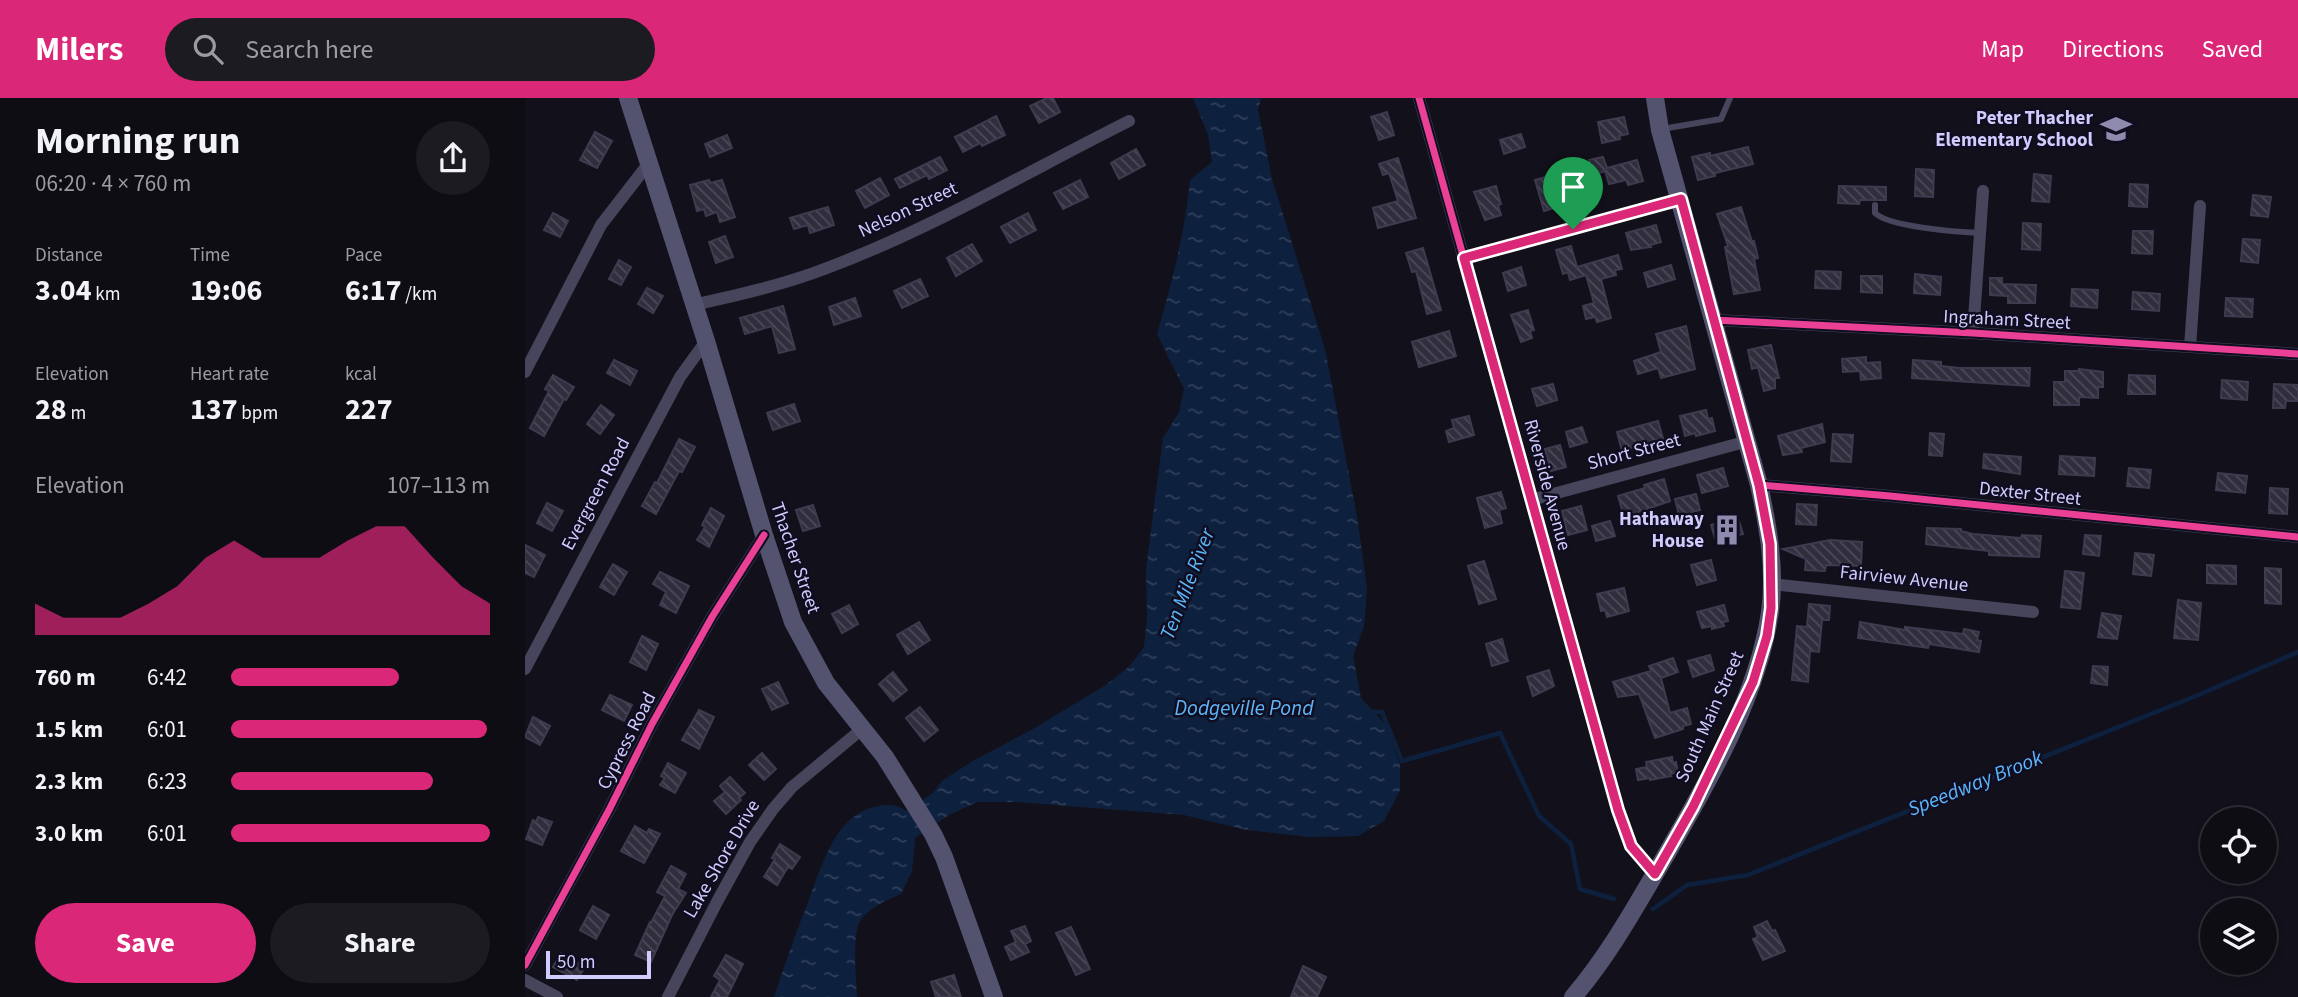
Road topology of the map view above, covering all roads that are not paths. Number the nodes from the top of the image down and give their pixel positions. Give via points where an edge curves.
1 (628, 98) edge
2 (1419, 98) edge
3 (1655, 98) edge
4 (1730, 98) edge
5 (1129, 121) dead end
6 (1660, 130) junction
7 (649, 163) junction
8 (1983, 191) dead end
9 (1681, 199) junction
10 (1875, 205) dead end
11 (2200, 206) dead end
12 (1980, 233) junction
13 (1464, 258) junction
14 (693, 304) junction
15 (1713, 320) junction
16 (1973, 333) junction
17 (706, 341) junction
18 (2190, 347) junction
19 (2298, 354) edge
20 (525, 372) edge
21 (1748, 441) junction
22 (1759, 485) junction
23 (1531, 500) junction
24 (764, 535) junction
25 (2298, 537) edge
26 (1771, 584) junction
27 (2033, 612) dead end
28 (525, 669) edge
29 (862, 729) junction
30 (1655, 874) junction
31 (525, 965) edge
32 (525, 980) edge
33 (557, 997) edge
34 (668, 997) edge
35 (994, 997) edge
36 (1573, 997) edge

1 - 7 main road, Thacher Street
2 - 13 street, Riverside Avenue
3 - 6 main road, South Main Street
4 - 6 lane via 1721,119
5 - 14 street, Nelson Street via 941,217 827,268 773,287
6 - 9 main road, South Main Street
7 - 14 main road, Thacher Street
7 - 20 street via 601,225
8 - 12 street
9 - 13 street
9 - 15 main road, South Main Street
10 - 12 lane via 1875,213 1892,222
11 - 18 street
12 - 16 street
13 - 23 street, Riverside Avenue
14 - 17 main road, Thacher Street
15 - 16 street, Ingraham Street
15 - 21 main road, South Main Street
16 - 18 street, Ingraham Street
17 - 24 main road, Thacher Street
17 - 28 street, Evergreen Road via 680,377
18 - 19 street, Ingraham Street
21 - 22 main road, South Main Street
21 - 23 street, Short Street
22 - 25 street, Dexter Street
22 - 26 main road, South Main Street via 1770,544
23 - 30 street, Riverside Avenue via 1618,810 1631,846
24 - 29 main road, Thacher Street via 803,644
24 - 31 street, Cypress Road via 652,723
26 - 27 street, Fairview Avenue
26 - 30 main road, South Main Street via 1767,636 1753,682
29 - 34 street, Lake Shore Drive via 792,787 773,809
29 - 35 main road, Thacher Street via 933,834
30 - 36 main road, South Main Street via 1610,949
32 - 33 street

